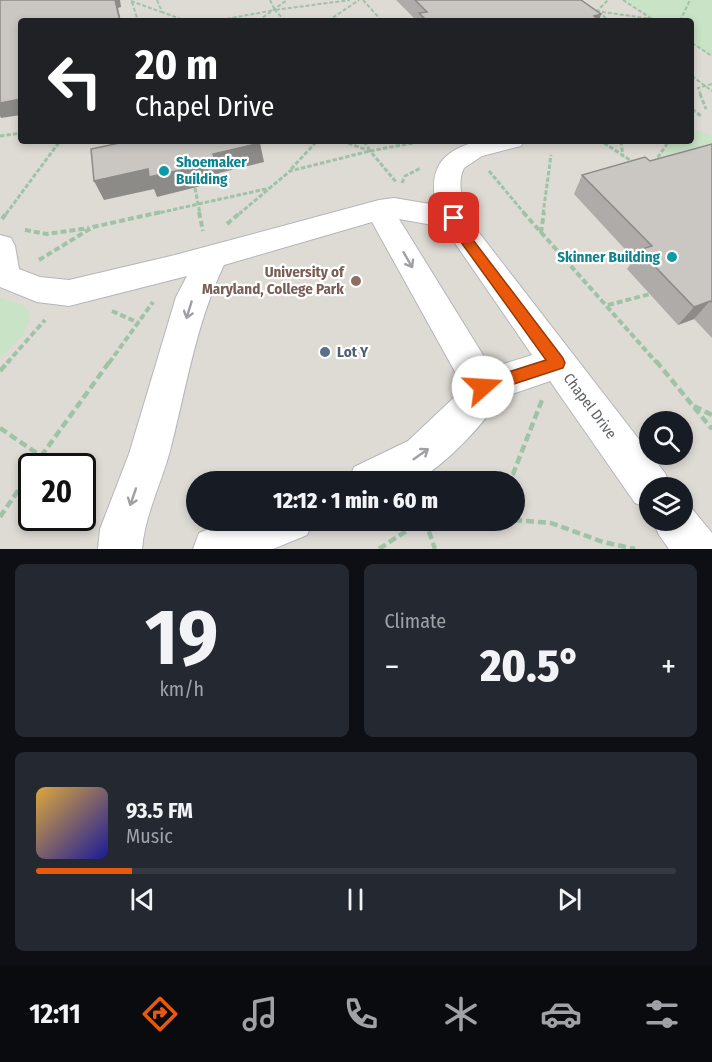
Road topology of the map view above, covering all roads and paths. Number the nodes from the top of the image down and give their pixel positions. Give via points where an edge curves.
1 (157, 0) edge
2 (270, 0) edge
3 (286, 0) edge
4 (350, 0) edge
5 (361, 0) edge
6 (608, 0) edge
7 (623, 0) edge
8 (690, 0) edge
9 (131, 1) edge
10 (590, 7) edge
11 (275, 10) junction
12 (162, 12) junction
13 (595, 12) junction
14 (137, 18) edge
15 (178, 18) edge
16 (231, 18) edge
17 (263, 18) edge
18 (282, 18) edge
19 (333, 18) edge
20 (379, 18) edge
21 (605, 18) edge
22 (639, 18) edge
23 (651, 18) edge
24 (682, 18) edge
25 (694, 44) edge
26 (712, 56) edge
27 (694, 77) edge
28 (712, 84) edge
29 (706, 86) junction
30 (712, 91) edge
31 (706, 109) dead end
32 (694, 111) edge
33 (701, 116) dead end
34 (18, 133) edge
35 (0, 136) edge
36 (58, 144) edge
37 (314, 144) edge
38 (350, 144) edge
39 (366, 144) edge
40 (409, 144) edge
41 (502, 144) edge
42 (605, 144) edge
43 (621, 144) edge
44 (667, 144) edge
45 (370, 152) junction
46 (551, 154) dead end
47 (623, 157) junction
48 (653, 164) edge
49 (638, 165) edge
50 (487, 168) dead end
51 (290, 171) junction
52 (195, 188) edge
53 (271, 188) junction
54 (390, 199) junction
55 (198, 204) junction
56 (454, 218) junction
57 (0, 222) edge
58 (93, 227) junction
59 (28, 231) dead end
60 (541, 233) junction
61 (217, 243) junction
62 (0, 246) edge
63 (37, 262) dead end
64 (175, 267) junction
65 (69, 293) junction
66 (650, 294) dead end
67 (608, 305) junction
68 (558, 363) junction
69 (0, 371) edge
70 (483, 387) junction
71 (543, 398) dead end
72 (690, 404) junction
73 (712, 415) edge
74 (0, 428) edge
75 (712, 429) edge
76 (36, 453) edge
77 (42, 453) edge
78 (391, 471) edge
79 (514, 471) edge
80 (642, 477) edge
81 (18, 490) edge
82 (0, 517) edge
83 (525, 521) edge
84 (263, 531) edge
85 (407, 531) edge
86 (428, 531) edge
87 (682, 531) edge
88 (120, 549) edge
89 (215, 549) edge
90 (379, 549) edge
91 (435, 549) edge
92 (635, 549) edge
93 (696, 549) edge

1 - 12 path
2 - 11 path
3 - 11 path
4 - 11 path
5 - 19 path
5 - 20 path
6 - 13 path
7 - 23 path
8 - 24 path
9 - 12 path
9 - 14 path
10 - 13 path
11 - 16 path
11 - 17 path
11 - 18 path
12 - 15 path
13 - 21 path
13 - 22 path
25 - 26 path
27 - 29 path
28 - 29 path
29 - 30 path
29 - 31 path via 698,88
32 - 33 path
34 - 35 path
36 - 57 path
37 - 51 path
38 - 45 path
39 - 45 path
40 - 45 path
41 - 56 street, Chapel Drive via 460,157 450,169 447,190
42 - 47 path
43 - 47 path
44 - 48 path
45 - 51 path
45 - 54 path
46 - 60 path
47 - 49 path
50 - 60 path
51 - 53 path
52 - 55 path
53 - 55 path
53 - 61 path
54 - 56 street via 394,208
54 - 61 street
54 -> 70 street
55 - 58 path
55 - 64 path via 204,243
56 - 68 street, Chapel Drive
58 - 59 path via 47,234
58 - 63 path
60 - 67 path
61 - 64 street
61 -> 88 street via 192,297 149,454 122,529
62 - 65 street via 5,276 37,289
64 - 65 street
64 - 77 path via 139,323
65 - 69 path
66 - 67 path
67 - 72 path
68 - 70 street
68 - 80 street, Chapel Drive
78 -> 70 street via 422,455 479,400
71 - 79 path
72 - 73 path
72 - 75 path
74 - 76 path
81 - 82 path
83 - 92 path via 551,523
84 - 89 street
85 - 90 path
86 - 91 path
87 - 93 street

